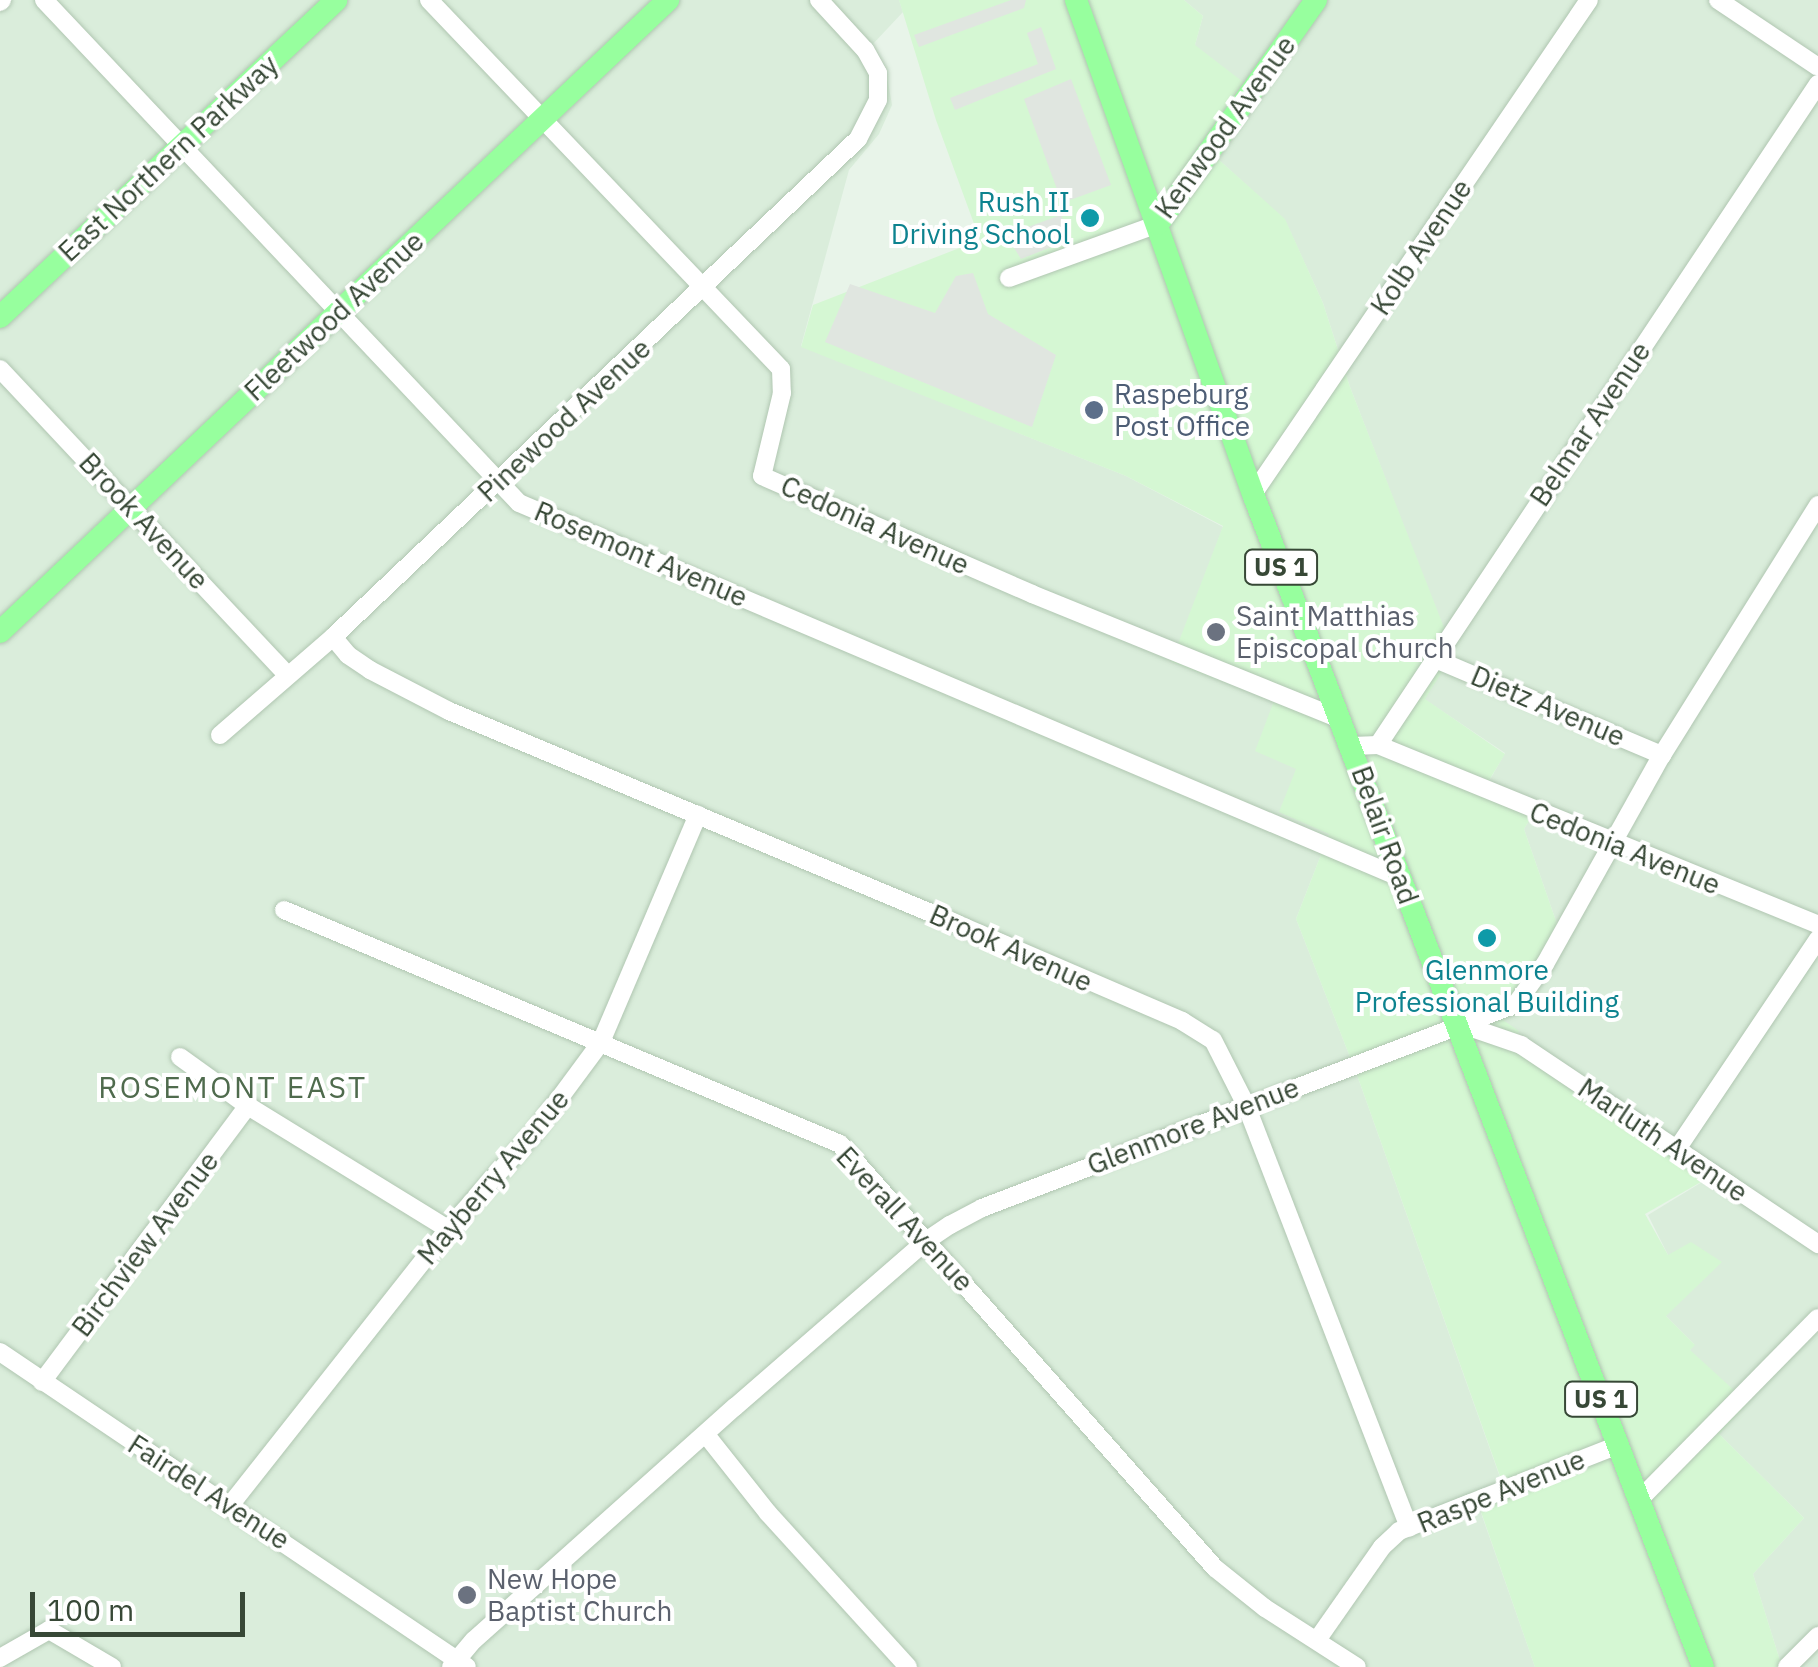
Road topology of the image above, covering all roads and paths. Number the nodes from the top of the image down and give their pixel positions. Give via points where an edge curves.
1 (336, 0) edge
2 (429, 0) edge
3 (668, 0) edge
4 (819, 0) edge
5 (1076, 0) edge
6 (1316, 0) edge
7 (1589, 0) edge
8 (1718, 0) edge
9 (48, 1) edge
10 (1818, 67) edge
11 (1818, 84) edge
12 (542, 118) junction
13 (181, 146) junction
14 (1158, 224) junction
15 (1009, 278) dead end
16 (706, 287) junction
17 (339, 314) junction
18 (0, 317) edge
19 (0, 369) edge
20 (497, 482) junction
21 (1253, 494) junction
22 (1818, 505) edge
23 (132, 506) junction
24 (0, 632) edge
25 (333, 636) junction
26 (1433, 658) junction
27 (287, 675) junction
28 (1340, 719) junction
29 (220, 736) dead end
30 (1378, 745) junction
31 (1352, 746) junction
32 (1662, 755) junction
33 (698, 815) junction
34 (1612, 843) junction
35 (1400, 877) junction
36 (284, 910) dead end
37 (1818, 925) edge
38 (1818, 939) edge
39 (1506, 1010) junction
40 (1459, 1024) junction
41 (1506, 1039) junction
42 (601, 1042) junction
43 (180, 1057) dead end
44 (1246, 1105) junction
45 (248, 1106) junction
46 (1677, 1149) junction
47 (448, 1229) junction
48 (926, 1241) junction
49 (1818, 1244) edge
50 (1818, 1318) edge
51 (0, 1352) edge
52 (42, 1382) junction
53 (707, 1436) junction
54 (1618, 1445) junction
55 (1639, 1500) junction
56 (231, 1504) junction
57 (1409, 1528) junction
58 (1818, 1636) edge
59 (1318, 1640) junction
60 (0, 1658) edge
61 (458, 1665) edge
62 (112, 1667) edge
63 (908, 1667) edge
64 (1357, 1667) edge
65 (1703, 1667) edge
66 (1788, 1667) edge

1 - 13 main road, East Northern Parkway
2 - 12 street, Cedonia Avenue
3 - 12 main road, Fleetwood Avenue
4 - 16 street, Pinewood Avenue via 865,50 880,84 872,118
5 - 14 main road, Belair Road / US 1
6 - 14 main road, Kenwood Avenue
7 - 21 street, Kolb Avenue
8 - 10 street
9 - 13 street, Rosemont Avenue
11 - 26 street, Belmar Avenue
12 - 16 street, Cedonia Avenue
12 - 17 main road, Fleetwood Avenue
13 - 17 street, Rosemont Avenue
13 - 18 main road, East Northern Parkway
14 - 15 street, Kenwood Avenue
14 - 21 main road, Belair Road / US 1
16 - 20 street, Pinewood Avenue
16 - 28 street, Cedonia Avenue via 781,369 782,393 762,476
17 - 20 street, Rosemont Avenue
17 - 23 main road, Fleetwood Avenue
19 - 23 street, Brook Avenue
20 - 25 street, Pinewood Avenue
20 - 35 street, Rosemont Avenue via 518,502
21 - 28 main road, Belair Road / US 1
22 - 32 street
23 - 24 main road, Fleetwood Avenue
23 - 27 street, Brook Avenue
25 - 27 street, Pinewood Avenue
25 - 33 street, Brook Avenue via 348,656 398,686
26 - 30 street, Belmar Avenue
26 - 32 street, Dietz Avenue
27 - 29 street, Pinewood Avenue
28 - 31 main road, Belair Road / US 1
30 - 31 street
30 - 34 street, Cedonia Avenue
31 - 35 main road, Belair Road / US 1
32 - 34 street
33 - 42 street, Mayberry Avenue
33 - 44 street, Brook Avenue via 1202,1030 1220,1048
34 - 37 street, Cedonia Avenue
34 - 39 street via 1533,982
35 - 40 main road, Belair Road / US 1
36 - 42 street, Everall Avenue
38 - 46 street
39 - 40 street, Glenmore Avenue
39 - 41 street
40 - 41 street, Marluth Avenue
40 - 44 street, Glenmore Avenue
40 - 54 main road, Belair Road / US 1
41 - 46 street, Marluth Avenue
42 - 47 street, Mayberry Avenue via 534,1134
42 - 48 street, Everall Avenue via 840,1144
43 - 45 street
44 - 48 street, Glenmore Avenue via 982,1208
44 - 57 street, Brook Avenue
45 - 47 street
45 - 52 street, Birchview Avenue
46 - 49 street, Marluth Avenue
47 - 56 street, Mayberry Avenue
48 - 53 street, Glenmore Avenue
48 - 59 street, Everall Avenue via 1215,1568
50 - 55 street
51 - 52 street, Fairdel Avenue
52 - 56 street, Fairdel Avenue
53 - 61 street, Glenmore Avenue
53 - 63 street
54 - 55 main road, Belair Road / US 1
54 - 57 street, Raspe Avenue
55 - 65 main road, Belair Road / US 1
56 - 61 street, Fairdel Avenue
57 - 59 street, Raspe Avenue via 1382,1547
58 - 66 street
59 - 64 street, Everall Avenue
60 - 62 street via 39,1634 60,1633

